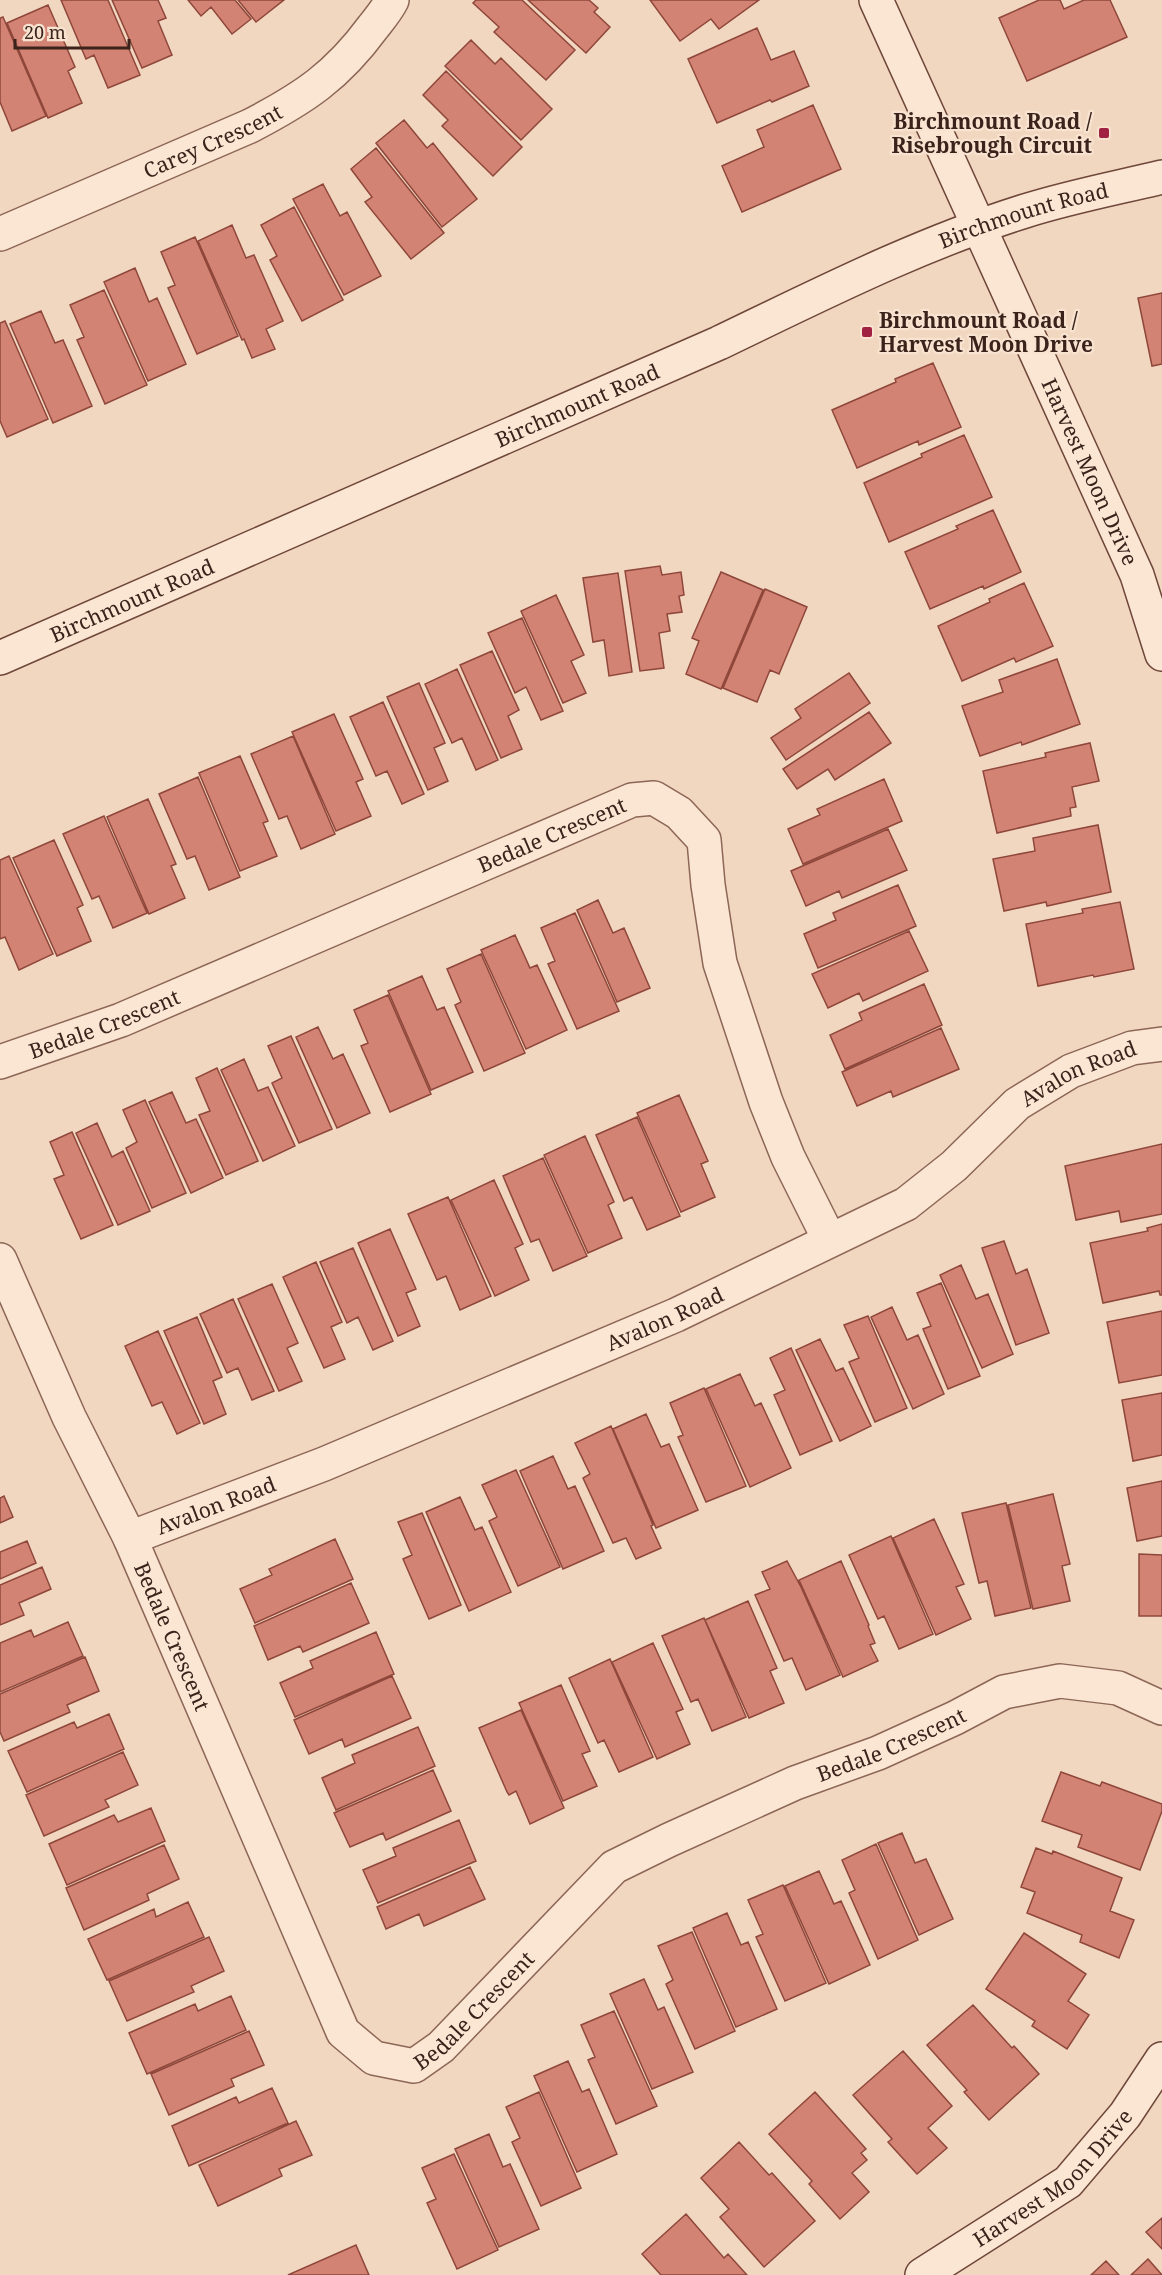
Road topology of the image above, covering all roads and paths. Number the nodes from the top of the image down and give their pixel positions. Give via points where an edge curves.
1 (392, 0) edge
2 (876, 0) edge
3 (1162, 177) edge
4 (979, 227) junction
5 (0, 234) edge
6 (1162, 654) edge
7 (0, 658) edge
8 (1162, 1044) edge
9 (0, 1062) edge
10 (829, 1239) junction
11 (0, 1260) edge
12 (130, 1538) junction
13 (1162, 1708) edge
14 (1162, 2059) edge
15 (922, 2275) edge

1 - 5 street, Carey Crescent via 357,48 327,80 289,106
2 - 4 street, Harvest Moon Drive
3 - 4 street, Birchmount Road via 1026,210
4 - 6 street, Harvest Moon Drive via 1137,575
4 - 7 street, Birchmount Road via 844,283 719,343
8 - 10 street, Avalon Road via 1132,1048 1071,1071 1017,1104 954,1166 906,1204
9 - 10 street, Bedale Crescent via 121,1020 632,800 654,798 679,813 704,840 720,963 766,1102
10 - 12 street, Avalon Road via 665,1319 324,1464
11 - 12 street, Bedale Crescent via 69,1418
12 - 13 street, Bedale Crescent via 344,2032 374,2058 414,2066 441,2047 614,1867 669,1840 795,1783 878,1754 1004,1692 1060,1681 1118,1688
14 - 15 street, Harvest Moon Drive via 1125,2115 1068,2182

